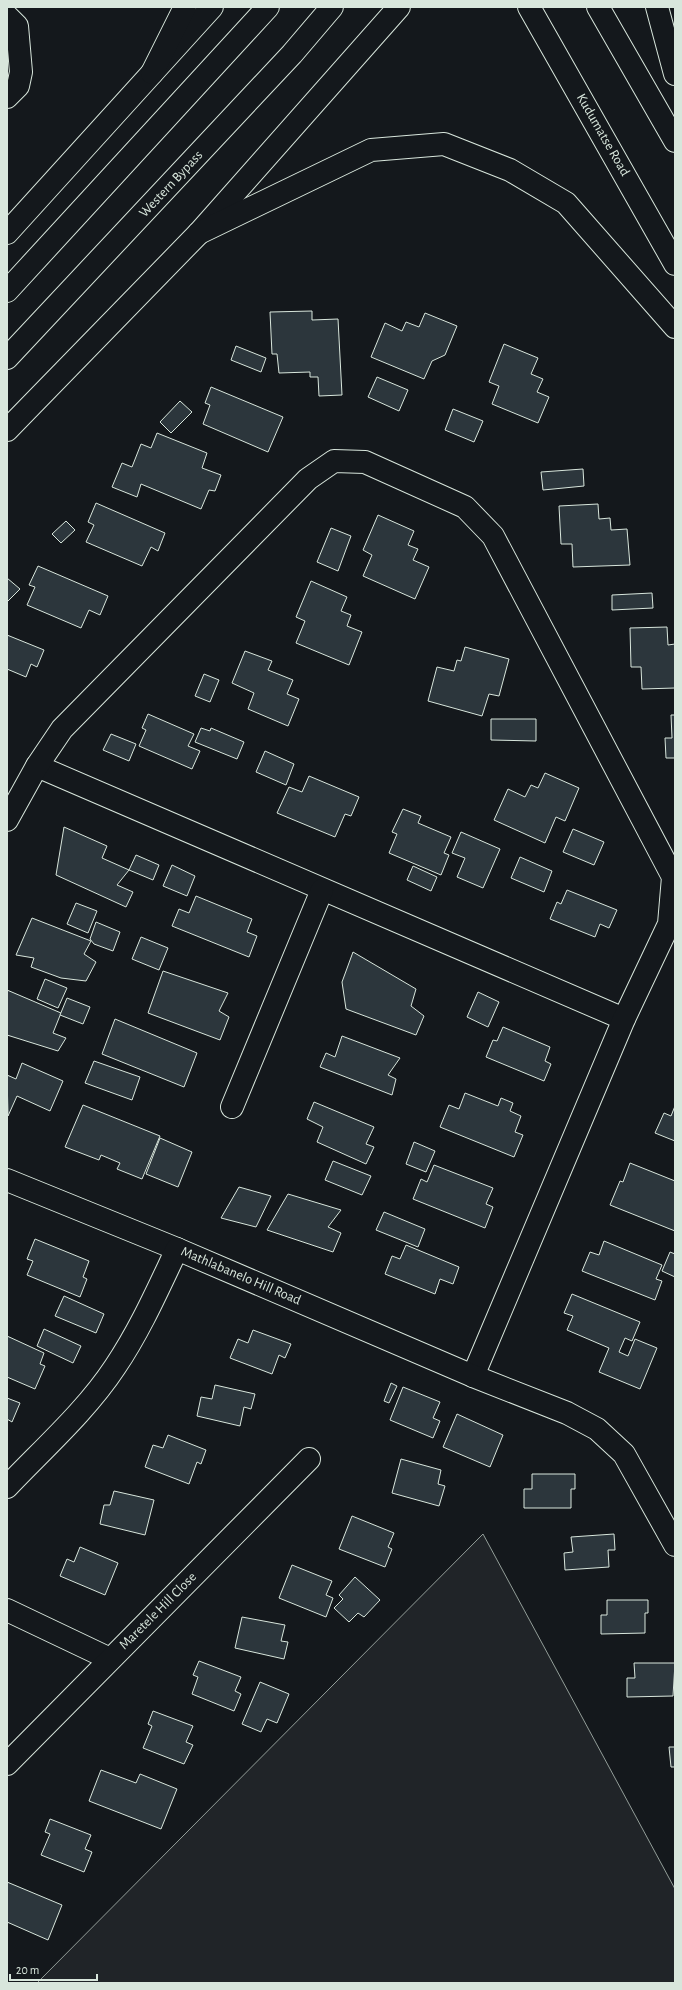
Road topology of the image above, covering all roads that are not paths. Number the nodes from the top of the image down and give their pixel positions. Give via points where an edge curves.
1 (185, 7) edge
2 (212, 7) edge
3 (268, 7) edge
4 (332, 7) edge
5 (382, 7) edge
6 (400, 7) edge
7 (529, 7) edge
8 (598, 7) edge
9 (657, 7) edge
10 (12, 21) edge
11 (377, 31) junction
12 (152, 73) junction
13 (675, 74) edge
14 (7, 97) edge
15 (675, 142) edge
16 (7, 233) edge
17 (199, 233) junction
18 (675, 264) edge
19 (7, 291) edge
20 (675, 327) edge
21 (7, 358) edge
22 (7, 430) edge
23 (36, 766) junction
24 (7, 820) edge
25 (322, 890) junction
26 (624, 1019) junction
27 (232, 1107) dead end
28 (7, 1180) edge
29 (177, 1248) junction
30 (473, 1376) junction
31 (309, 1459) dead end
32 (7, 1487) edge
33 (675, 1545) edge
34 (7, 1610) edge
35 (110, 1659) junction
36 (7, 1764) edge

1 - 12 main road
2 - 12 main road
3 - 19 main road
4 - 21 main road, Western Bypass via 292,54
5 - 11 main road
6 - 11 main road
7 - 18 main road, Kudumatse Road
8 - 15 main road
9 - 13 main road
10 - 14 main road via 21,72 18,86
11 - 17 main road
12 - 16 main road
17 - 20 main road via 371,150 444,144 510,170 566,203
17 - 22 main road
23 - 24 main road
23 - 25 main road
23 - 26 main road via 62,729 308,479 334,461 365,462 465,508 493,536 673,877 669,924
25 - 26 main road
25 - 27 main road
26 - 30 main road
28 - 29 main road, Mathlabanelo Hill Road
29 - 30 main road, Mathlabanelo Hill Road
29 - 32 main road via 138,1330 115,1368 87,1403
30 - 33 main road, Mathlabanelo Hill Road via 567,1413 597,1429 624,1454
31 - 35 main road, Maretele Hill Close
34 - 35 main road
35 - 36 main road, Maretele Hill Close

